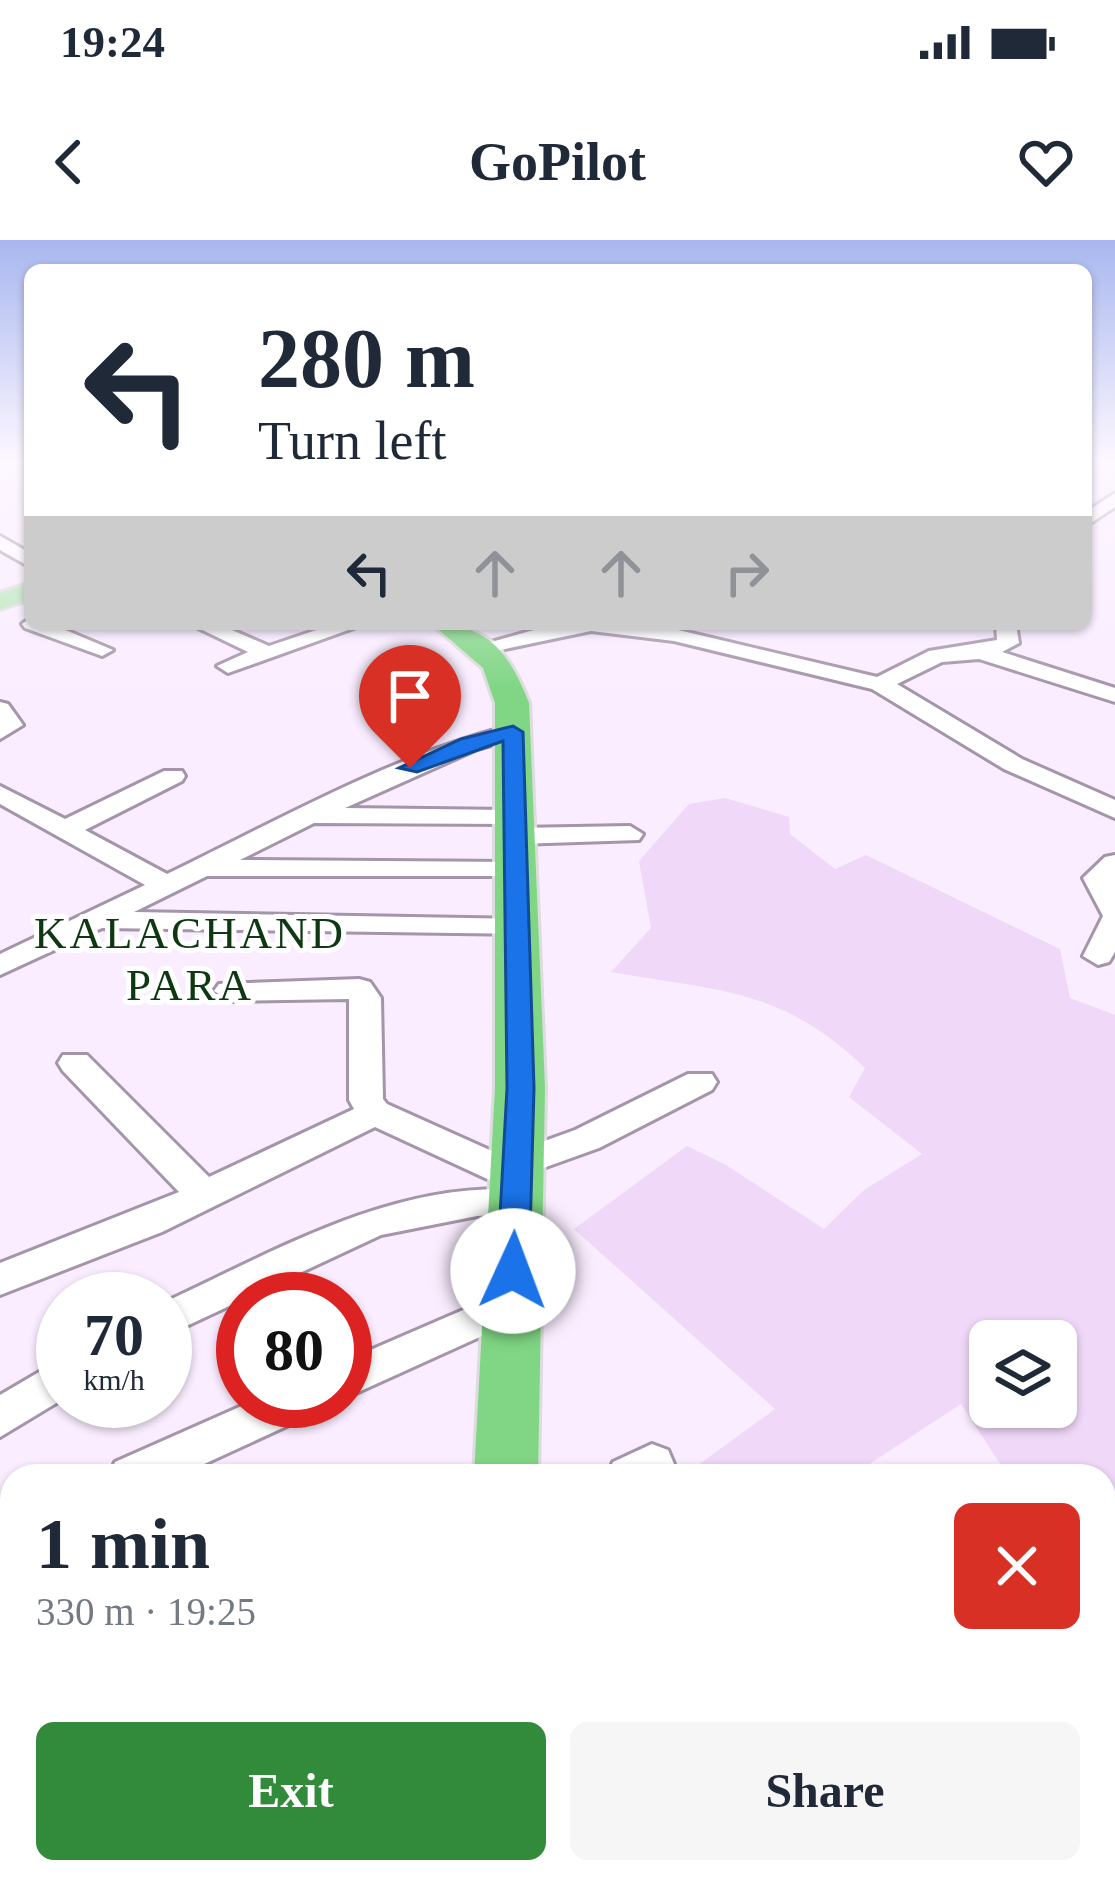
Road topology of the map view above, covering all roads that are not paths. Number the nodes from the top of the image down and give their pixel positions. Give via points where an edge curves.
1 (48, 630) edge
2 (214, 630) edge
3 (338, 630) edge
4 (557, 630) edge
5 (679, 630) edge
6 (726, 630) edge
7 (1007, 630) edge
8 (464, 636) edge
9 (708, 643) junction
10 (103, 650) dead end
11 (980, 652) junction
12 (268, 653) junction
13 (228, 666) dead end
14 (880, 684) junction
15 (1115, 695) edge
16 (0, 709) edge
17 (0, 732) edge
18 (513, 732) junction
19 (173, 776) dead end
20 (0, 794) edge
21 (1115, 810) edge
22 (308, 816) junction
23 (65, 829) junction
24 (629, 834) dead end
25 (517, 841) junction
26 (1115, 863) edge
27 (202, 868) junction
28 (168, 886) junction
29 (1114, 912) edge
30 (95, 920) junction
31 (519, 928) junction
32 (1098, 956) dead end
33 (0, 967) edge
34 (230, 991) dead end
35 (74, 1063) dead end
36 (700, 1082) dead end
37 (375, 1113) junction
38 (517, 1181) junction
39 (204, 1196) junction
40 (0, 1279) edge
41 (512, 1305) junction
42 (192, 1307) edge
43 (372, 1368) edge
44 (36, 1394) edge
45 (0, 1418) edge
46 (238, 1428) edge
47 (158, 1464) edge
48 (506, 1464) edge

1 - 10 street
2 - 12 street
3 - 12 street
4 - 8 street
5 - 9 street
6 - 9 street
7 - 11 street via 1008,643
8 - 18 highway via 509,688
9 - 14 street
11 - 14 street via 923,661
11 - 15 street
12 - 13 street
14 - 21 street via 1013,764
16 - 17 street via 11,725
18 - 22 street via 425,761
18 - 25 highway
19 - 23 street
20 - 23 street
22 - 25 street
22 - 27 street
23 - 28 street
24 - 25 street
25 - 27 street
25 - 31 highway
26 - 29 street via 1096,878
27 - 28 street
28 - 30 street
29 - 32 street
30 - 31 street
30 - 33 street
31 - 38 highway
34 - 37 street via 359,989 366,1100
35 - 39 street
36 - 38 street
37 - 38 street
37 - 39 street
38 - 41 highway
38 - 42 street via 477,1202 373,1222
39 - 40 street
41 - 43 street
41 - 48 highway
44 - 45 street
46 - 47 street

